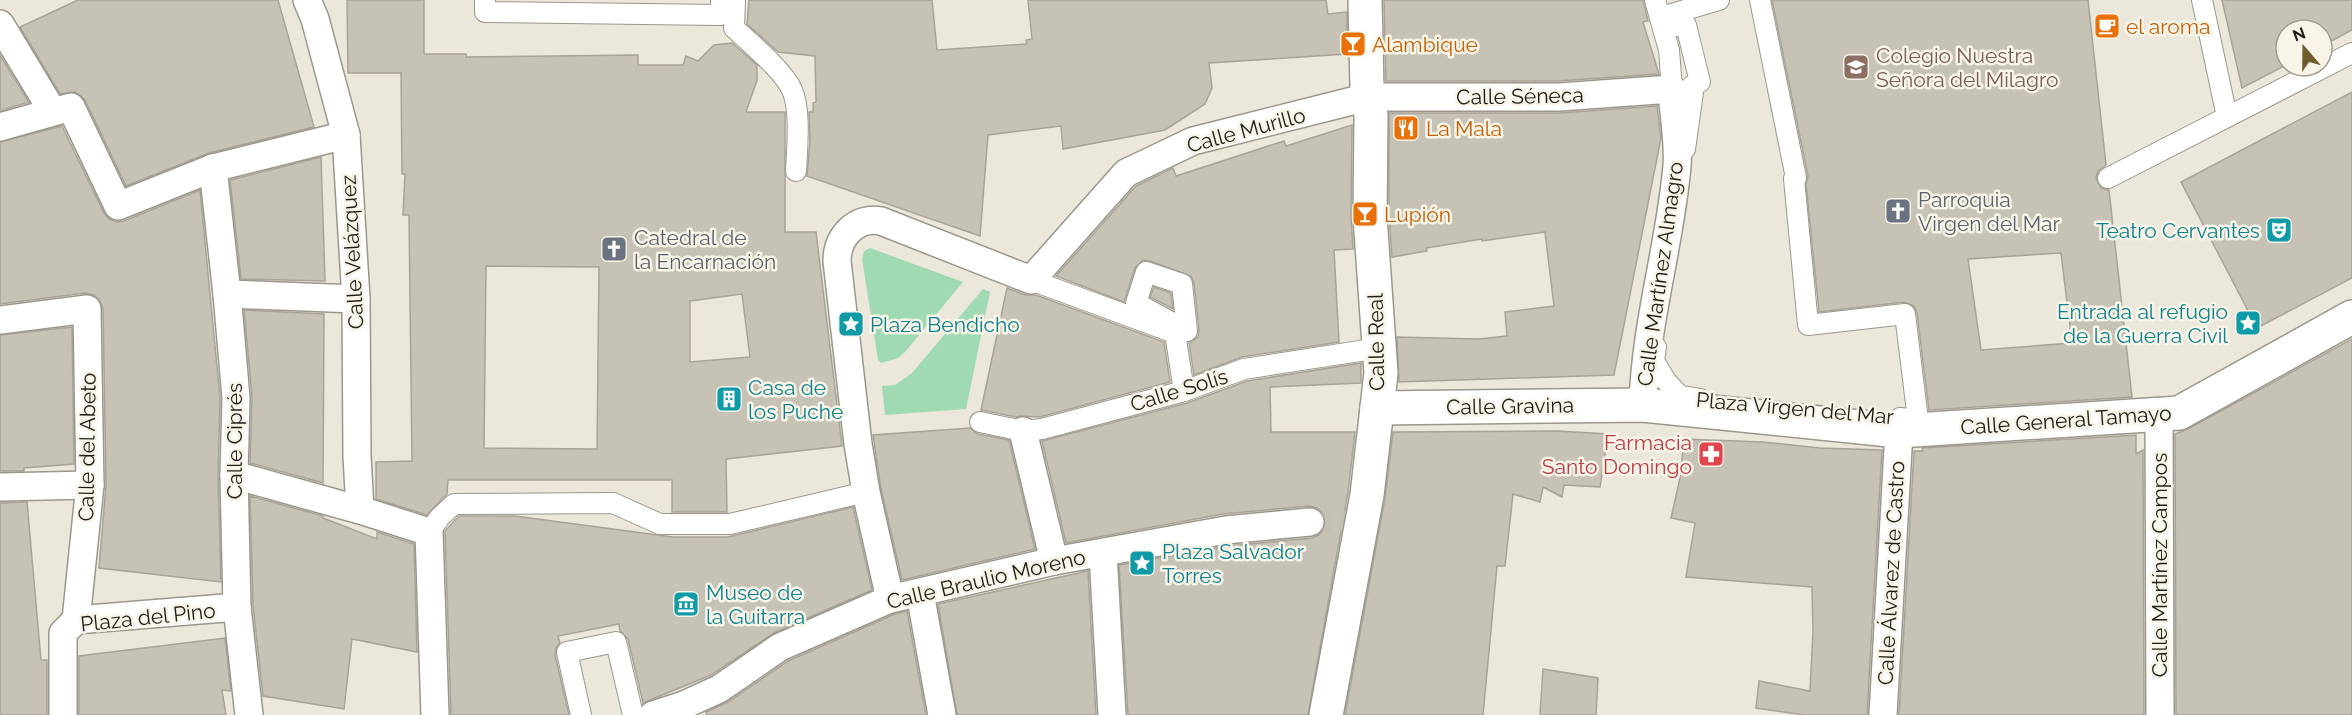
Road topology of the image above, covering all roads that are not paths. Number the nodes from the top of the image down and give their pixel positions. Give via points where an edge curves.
1 (307, 0) edge
2 (485, 0) edge
3 (721, 0) edge
4 (735, 0) edge
5 (1365, 0) edge
6 (1655, 0) edge
7 (1719, 0) edge
8 (1760, 0) edge
9 (2202, 0) edge
10 (0, 24) edge
11 (2352, 53) edge
12 (1672, 88) junction
13 (1368, 97) junction
14 (52, 112) junction
15 (2227, 117) junction
16 (0, 127) edge
17 (346, 135) junction
18 (213, 168) junction
19 (796, 171) dead end
20 (2108, 178) dead end
21 (1031, 280) junction
22 (227, 294) junction
23 (356, 299) junction
24 (2352, 317) edge
25 (0, 320) edge
26 (1379, 348) junction
27 (1184, 391) junction
28 (1643, 405) junction
29 (1377, 408) junction
30 (2159, 415) junction
31 (980, 422) dead end
32 (1023, 431) junction
33 (1899, 431) junction
34 (234, 475) junction
35 (90, 485) junction
36 (0, 487) edge
37 (866, 492) junction
38 (360, 510) junction
39 (1310, 522) tunnel mouth
40 (429, 532) junction
41 (1103, 552) junction
42 (1054, 561) junction
43 (920, 593) junction
44 (890, 599) junction
45 (237, 607) junction
46 (69, 627) junction
47 (686, 710) edge
48 (63, 715) edge
49 (249, 715) edge
50 (435, 715) edge
51 (581, 715) edge
52 (633, 715) edge
53 (653, 715) edge
54 (942, 715) edge
55 (1112, 715) edge
56 (1326, 715) edge
57 (1883, 715) edge
58 (2160, 715) edge

1 - 17 street, Calle Velázquez
2 - 3 street via 484,12 721,15
4 - 19 street via 734,28 768,59 792,89 796,104
5 - 13 street, Calle Real
6 - 12 street, Calle Martínez Almagro via 1670,50
7 - 8 street, Plaza Virgen del Mar via 1668,15 1675,27 1686,25 1700,82 1692,86 1654,361 1670,386 1689,399 1918,420 1905,314 1808,325 1796,178
9 - 15 street
10 - 14 street
11 - 15 street
12 - 13 street, Calle Séneca via 1559,97
12 - 28 street, Calle Martínez Almagro via 1677,164 1653,308
13 - 21 street, Calle Murillo via 1193,141 1126,173
13 - 26 street, Calle Real via 1370,217
14 - 16 street
14 - 18 street via 71,107 118,206
15 - 20 street
17 - 18 street
17 - 23 street, Calle Velázquez
18 - 22 street, Calle Ciprés
21 - 27 street via 1175,333
21 - 37 street via 881,221 866,220 851,228 841,240 837,261
22 - 23 street
22 - 34 street, Calle Ciprés via 236,398
23 - 38 street, Calle Velázquez
24 - 30 street, Calle General Tamayo via 2179,413
25 - 35 street, Calle del Abeto via 87,309
26 - 27 street, Calle Solís via 1244,369
26 - 29 street, Calle Real
27 - 32 street, Calle Solís
28 - 29 street, Calle Gravina
28 - 33 street, Plaza Virgen del Mar
29 - 56 street, Calle Real via 1363,520
30 - 33 street, Calle General Tamayo
30 - 58 street, Calle Martínez Campos
31 - 32 street, Calle Solís
32 - 42 street
33 - 57 street, Calle Álvarez de Castro
34 - 38 street
34 - 45 street, Calle Ciprés
35 - 36 street
35 - 46 street, Calle del Abeto
37 - 40 street via 730,524 660,524 613,503 454,504
37 - 44 street
38 - 40 street
39 - 41 street, Calle Braulio Moreno via 1226,530
40 - 50 street
41 - 42 street, Calle Braulio Moreno
41 - 55 street
42 - 43 street, Calle Braulio Moreno
43 - 44 street, Calle Braulio Moreno
43 - 54 street
44 - 47 street, Calle Braulio Moreno via 780,647
45 - 46 street, Plaza del Pino
45 - 49 street, Calle Ciprés
46 - 48 street, Calle del Abeto
47 - 53 street, Calle Braulio Moreno
51 - 52 street via 567,652 616,642

